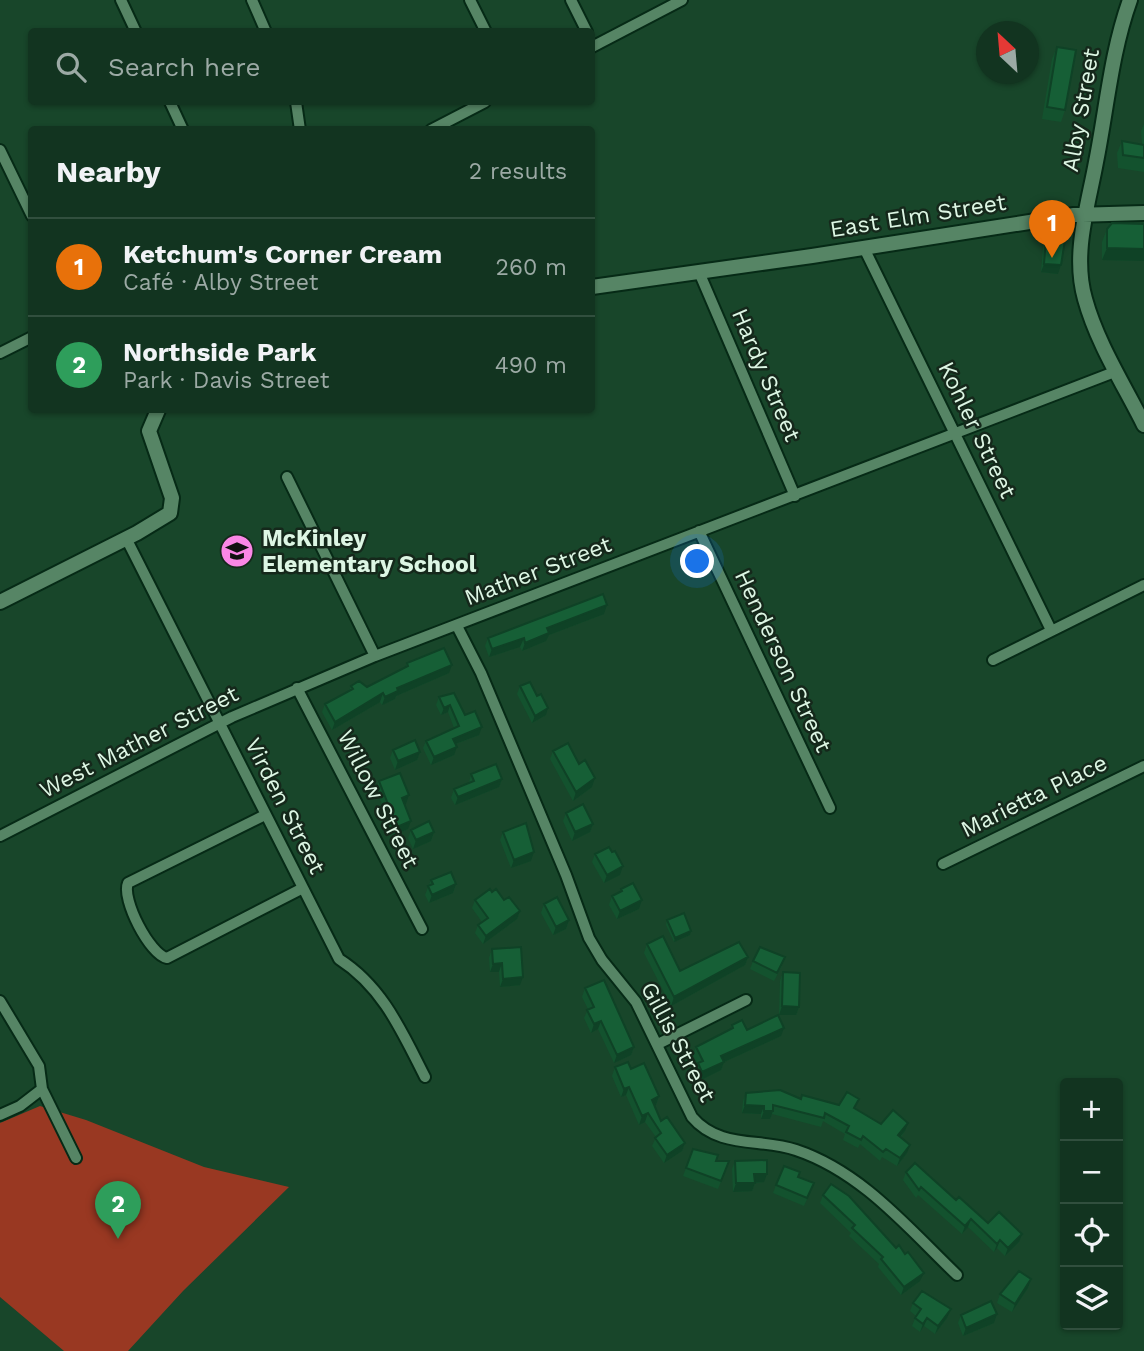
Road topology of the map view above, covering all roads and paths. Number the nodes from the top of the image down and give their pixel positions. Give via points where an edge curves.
1 (121, 0) edge
2 (252, 0) edge
3 (470, 0) edge
4 (571, 0) edge
5 (682, 0) edge
6 (1130, 0) edge
7 (134, 28) edge
8 (264, 28) edge
9 (484, 28) edge
10 (585, 28) edge
11 (595, 44) edge
12 (171, 105) edge
13 (296, 105) edge
14 (479, 105) edge
15 (181, 126) edge
16 (299, 126) edge
17 (439, 126) edge
18 (0, 150) edge
19 (28, 208) edge
20 (1144, 213) edge
21 (1085, 214) junction
22 (864, 248) junction
23 (699, 272) junction
24 (595, 287) edge
25 (28, 339) edge
26 (0, 353) edge
27 (1117, 371) junction
28 (157, 413) edge
29 (1144, 425) edge
30 (956, 434) junction
31 (287, 477) dead end
32 (795, 496) junction
33 (699, 531) junction
34 (126, 538) junction
35 (1144, 584) edge
36 (0, 602) edge
37 (457, 625) junction
38 (1052, 631) junction
39 (375, 656) junction
40 (993, 660) dead end
41 (297, 688) junction
42 (220, 724) junction
43 (1144, 766) edge
44 (830, 808) dead end
45 (265, 815) junction
46 (0, 836) edge
47 (943, 864) dead end
48 (303, 887) junction
49 (422, 929) dead end
50 (747, 1000) dead end
51 (0, 1001) edge
52 (658, 1044) junction
53 (425, 1077) dead end
54 (42, 1089) junction
55 (0, 1115) edge
56 (76, 1158) dead end
57 (957, 1275) dead end

1 - 7 street
2 - 8 street
3 - 9 street
4 - 10 street
5 - 11 street
6 - 21 street, Alby Street via 1111,68
12 - 15 street
13 - 16 street
14 - 17 street
18 - 19 street
20 - 21 street, East Elm Street
21 - 22 street, East Elm Street
21 - 27 street, Alby Street via 1080,265 1085,299
22 - 23 street, East Elm Street
22 - 30 street, Kohler Street
23 - 24 street, East Elm Street
23 - 32 street, Hardy Street
25 - 26 street
27 - 29 street, Alby Street
27 - 30 street, Mather Street
28 - 34 street via 149,431 172,508
30 - 32 street, Mather Street
30 - 38 street, Kohler Street
31 - 39 street
32 - 33 street, Mather Street
33 - 37 street, Mather Street
33 - 44 street, Henderson Street
34 - 36 street
34 - 42 street, Virden Street
35 - 38 street
37 - 39 street, Mather Street
37 - 52 street, Gillis Street via 589,938 632,995
38 - 40 street
39 - 41 street, Mather Street
41 - 42 street, West Mather Street
41 - 49 street, Willow Street
42 - 45 street, Virden Street
42 - 46 street, West Mather Street
43 - 47 street, Marietta Place
45 - 48 street, Virden Street
45 - 48 street via 128,883 127,898 153,950 167,958
48 - 53 street, Virden Street via 339,959 382,999
50 - 52 street
51 - 54 street via 38,1066
52 - 57 street, Gillis Street via 701,1127 720,1138 795,1150 835,1167 866,1188
54 - 55 street
54 - 56 street

